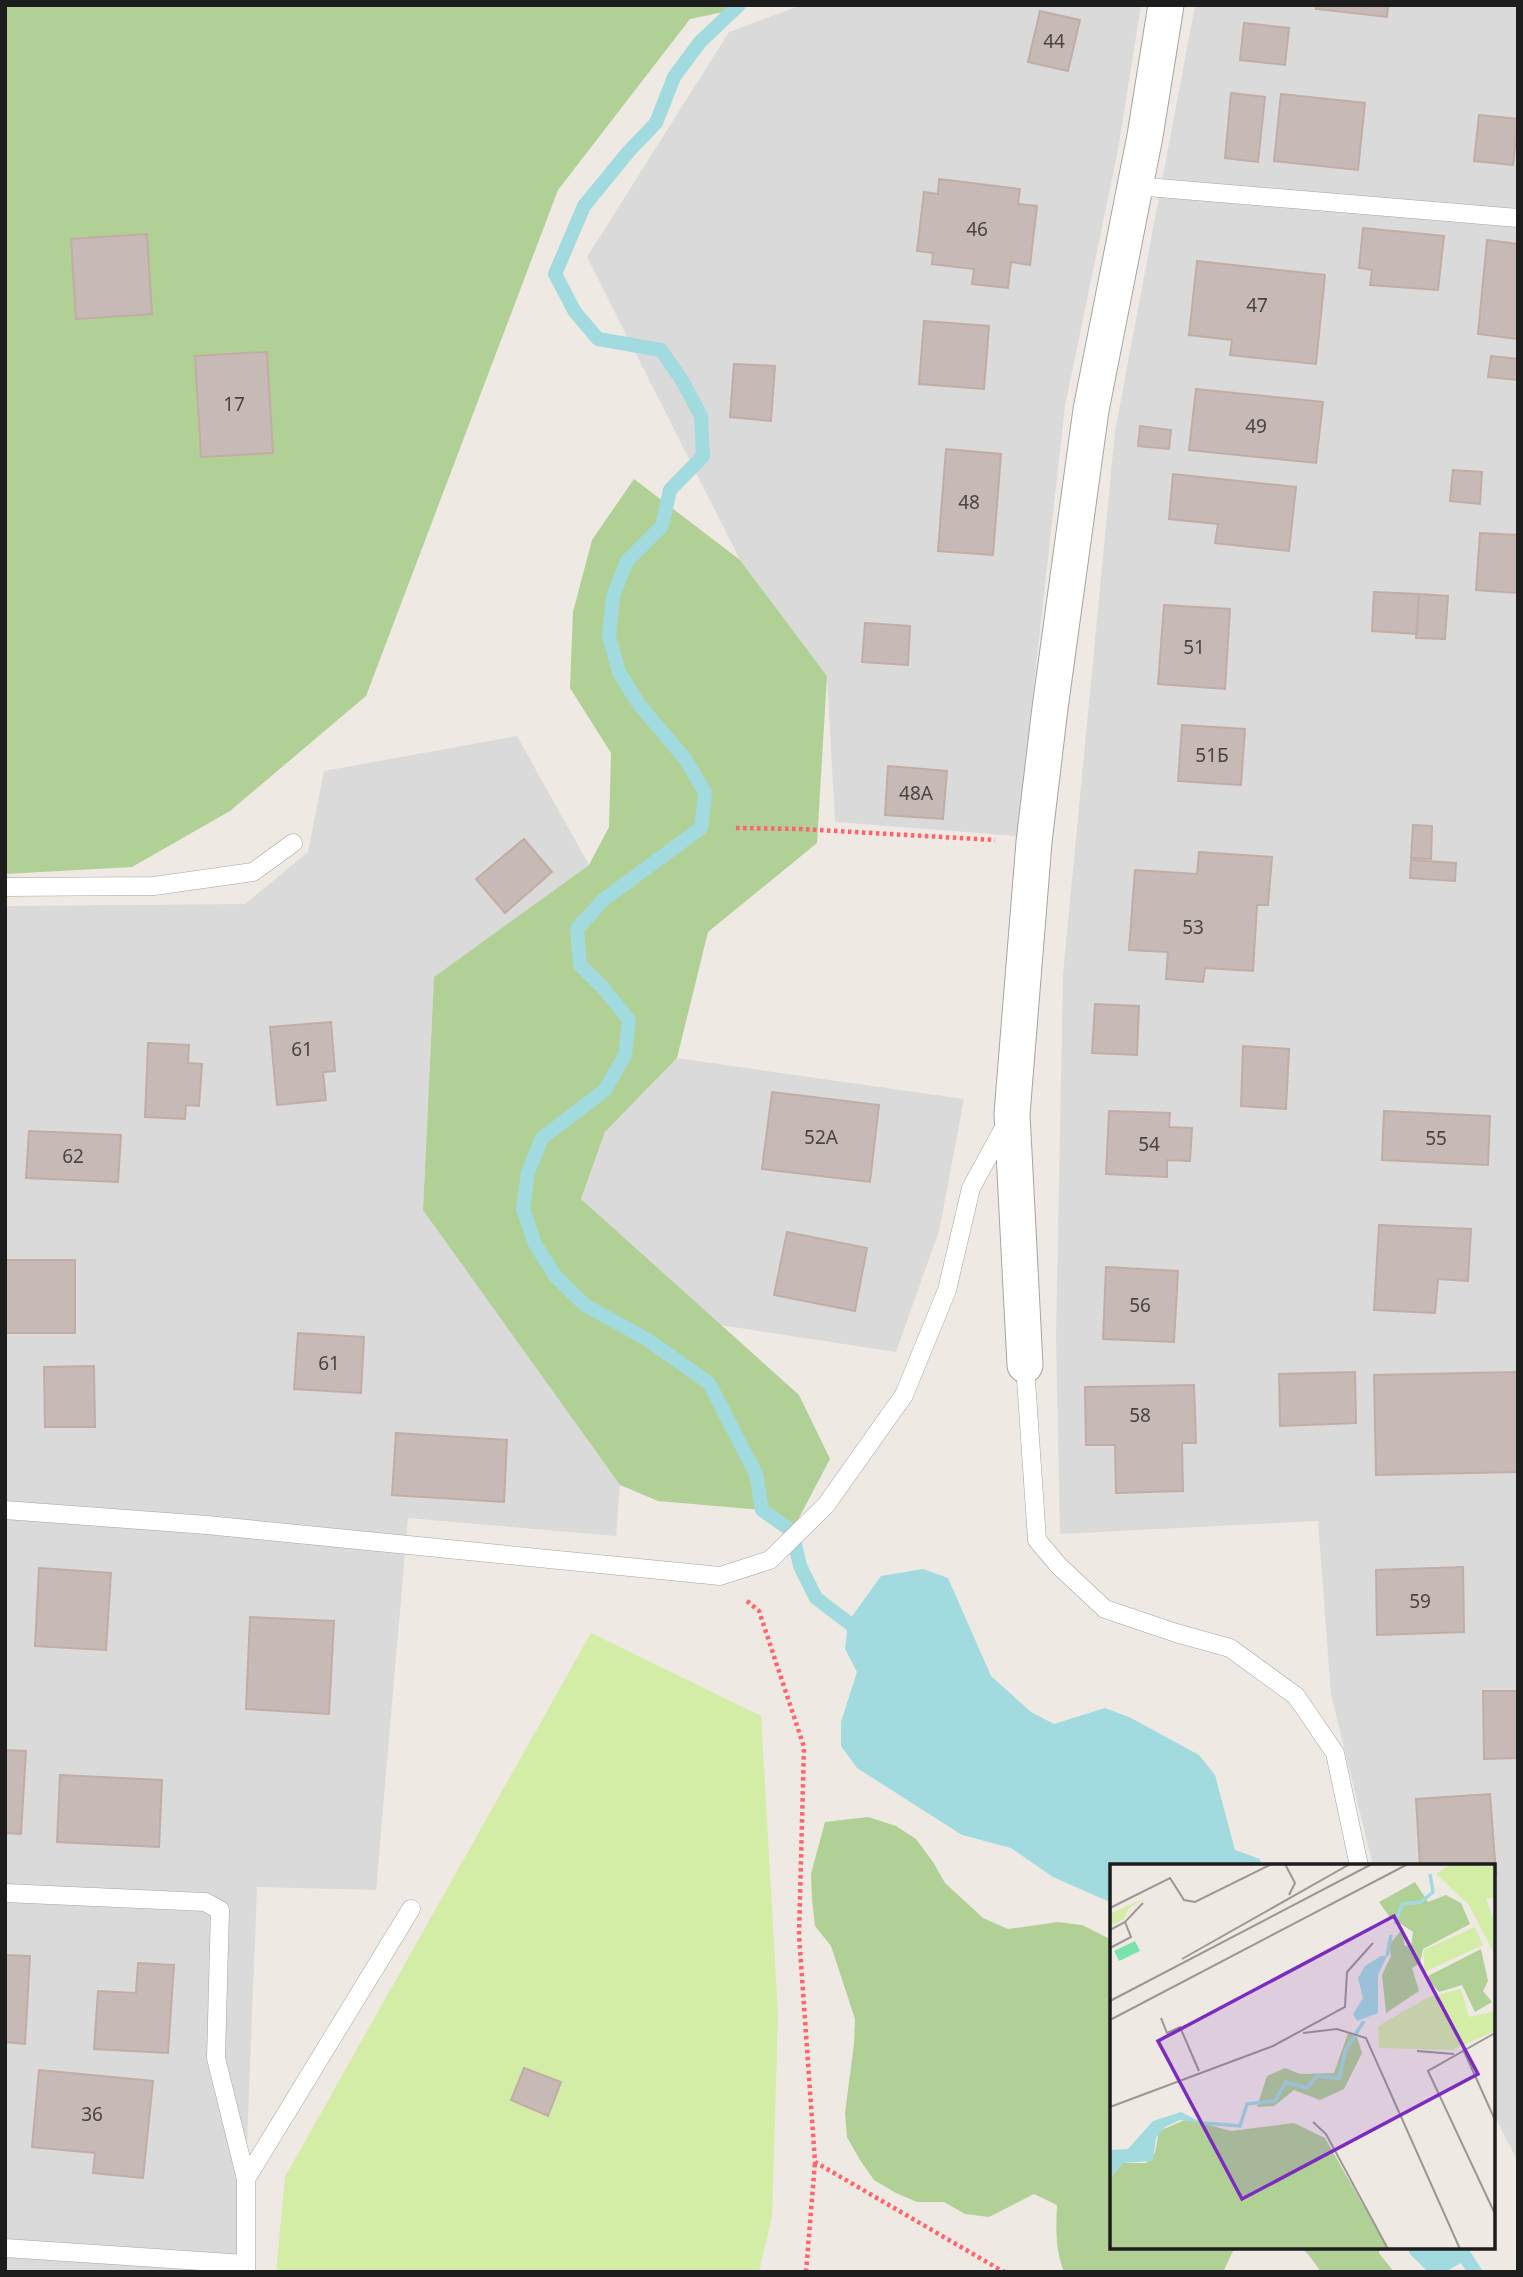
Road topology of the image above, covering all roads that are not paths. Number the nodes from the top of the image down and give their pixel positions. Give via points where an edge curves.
1 (1166, 5) edge
2 (1135, 186) junction
3 (1518, 218) edge
4 (293, 843) dead end
5 (5, 887) edge
6 (1012, 1114) junction
7 (1025, 1365) joint
8 (5, 1510) edge
9 (1359, 1864) edge
10 (5, 1894) edge
11 (411, 1909) dead end
12 (246, 2179) junction
13 (5, 2248) edge
14 (246, 2268) edge

1 - 2 street
2 - 3 lane
2 - 6 street via 1091,410 1050,708
4 - 5 lane via 253,872 154,886
6 - 7 street
6 - 8 lane via 971,1188 947,1290 904,1395 826,1505 770,1560 720,1576 221,1526
7 - 9 lane via 1037,1539 1105,1609 1230,1648 1296,1696 1335,1753
10 - 12 lane via 205,1902 220,1910 216,2058
11 - 12 lane
12 - 14 lane
13 - 14 lane

